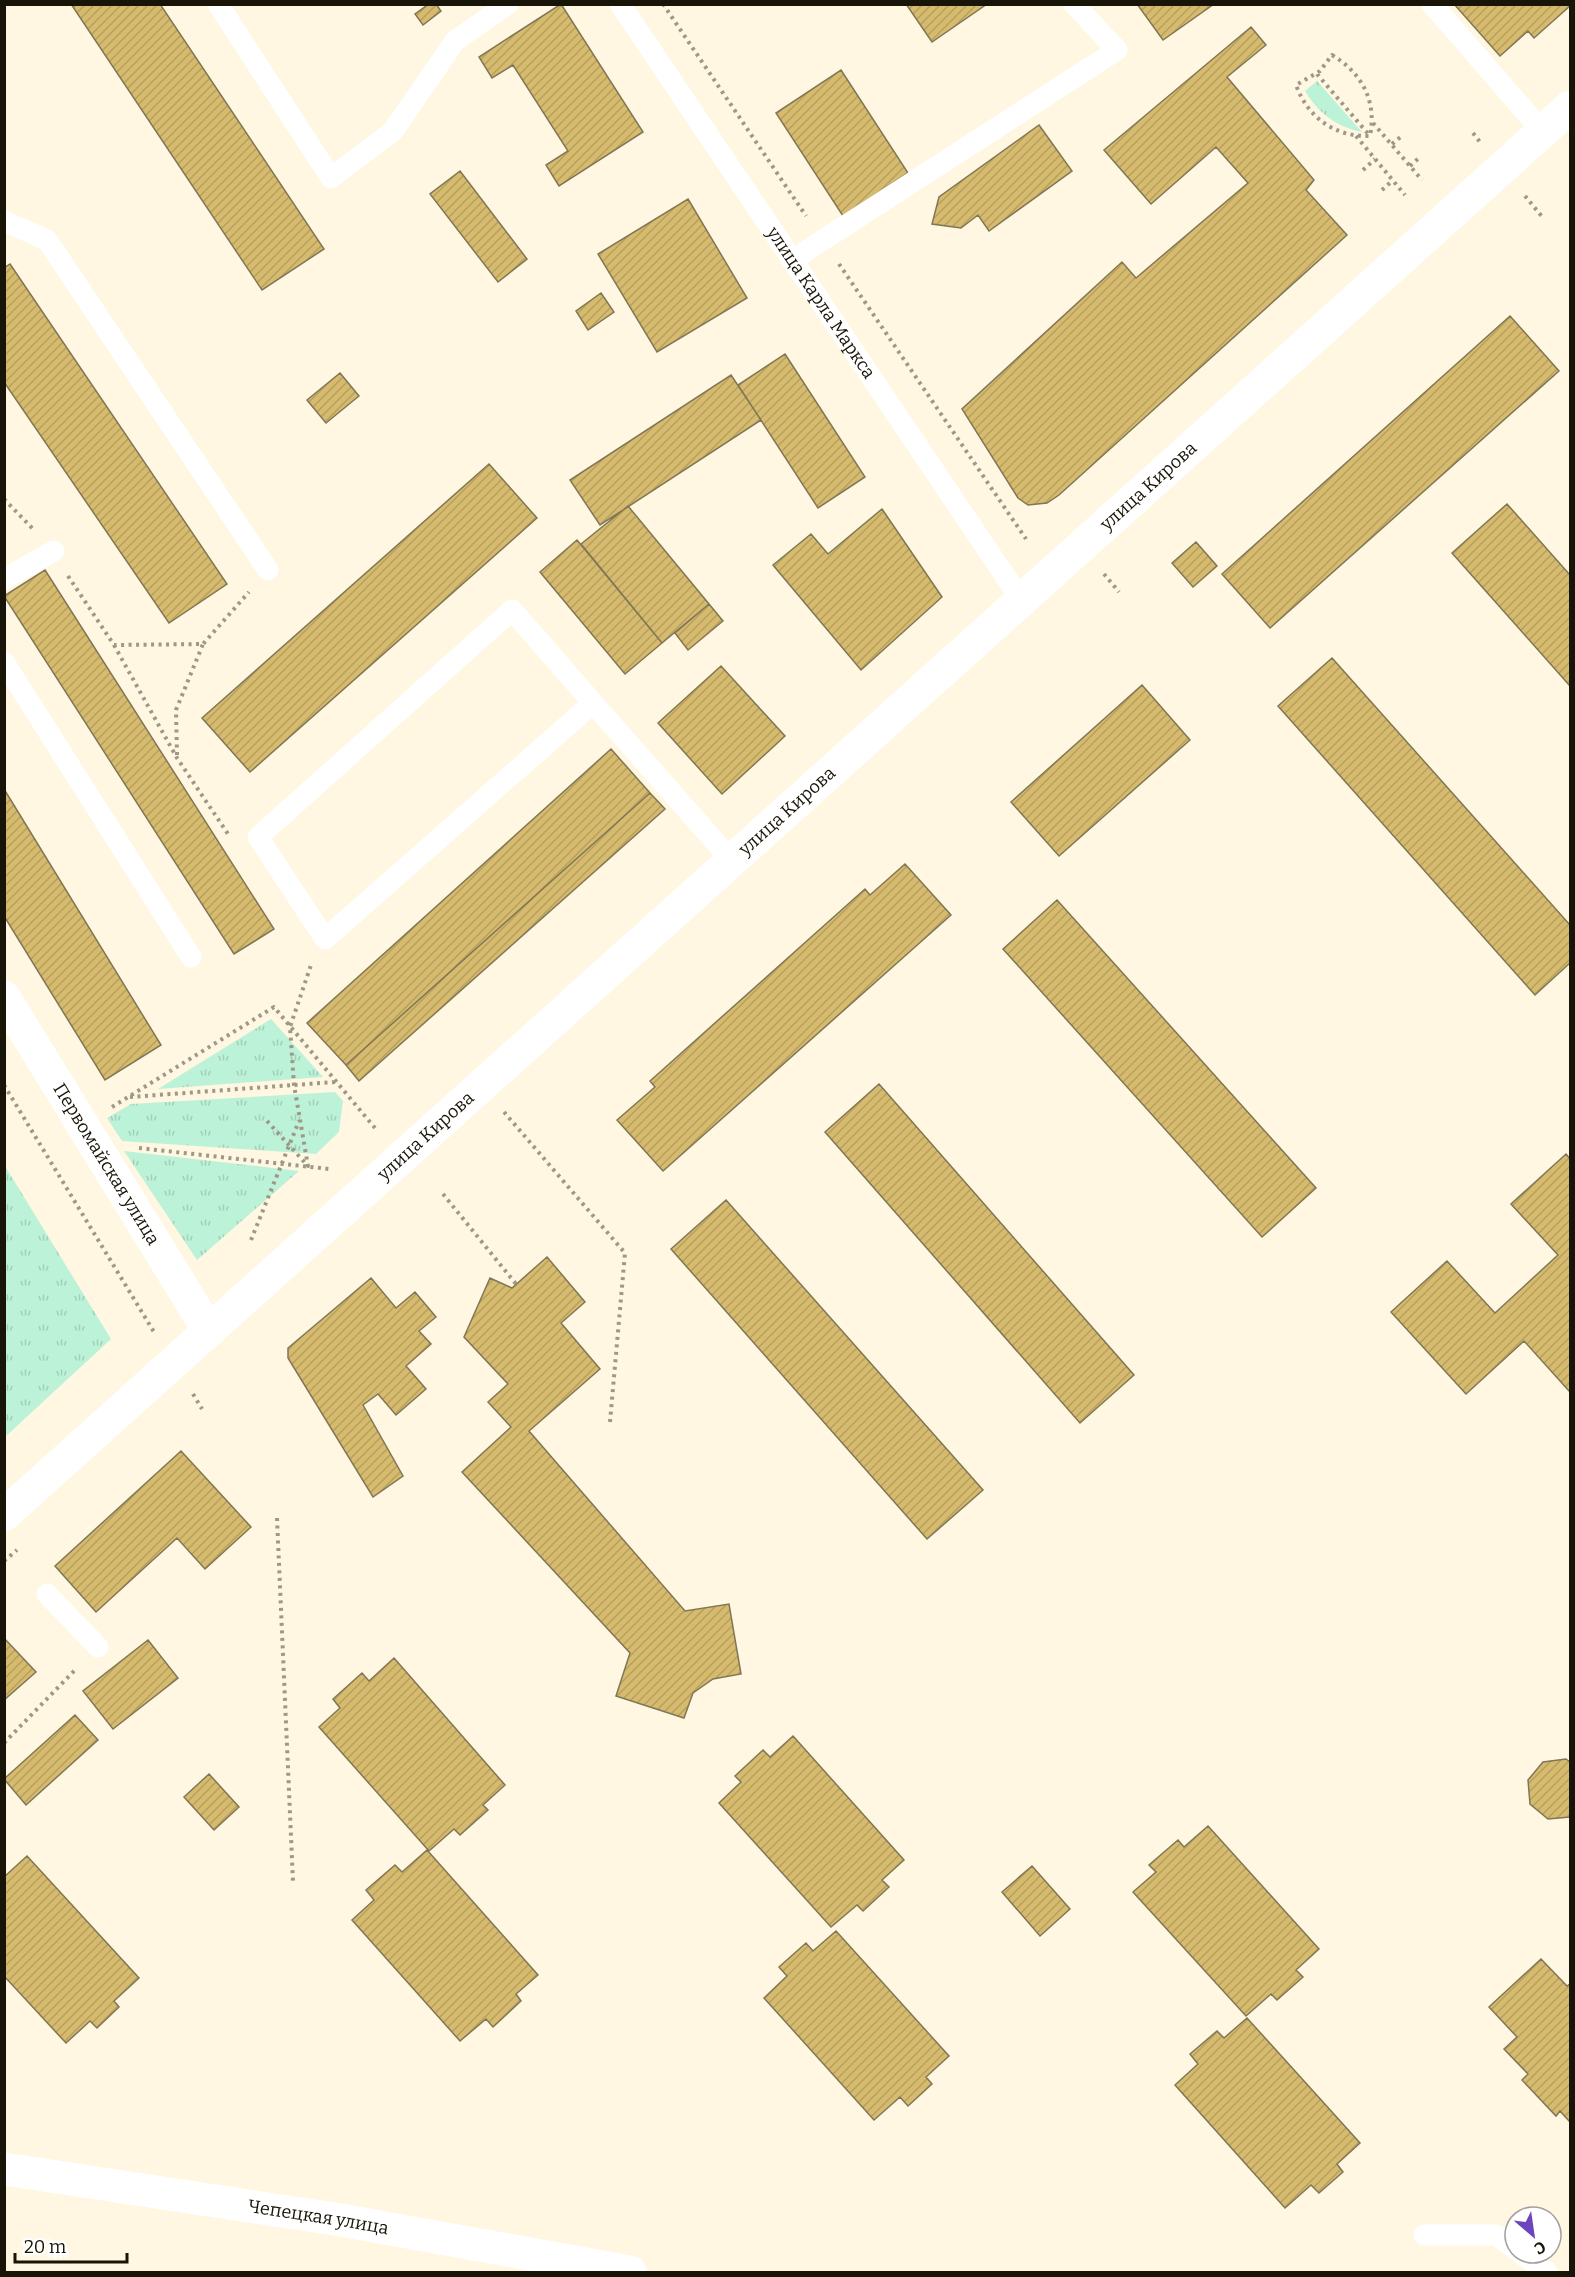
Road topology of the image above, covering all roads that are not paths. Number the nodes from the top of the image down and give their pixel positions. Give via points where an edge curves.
1 (218, 4) edge
2 (508, 4) edge
3 (620, 4) edge
4 (1074, 4) edge
5 (1432, 4) edge
6 (1570, 107) edge
7 (1542, 132) junction
8 (4, 221) edge
9 (792, 260) junction
10 (54, 551) road end
11 (268, 570) road end
12 (4, 579) edge
13 (1022, 601) junction
14 (4, 662) edge
15 (593, 703) junction
16 (732, 861) junction
17 (191, 957) dead end
18 (4, 997) edge
19 (209, 1331) junction
20 (4, 1515) edge
21 (47, 1594) dead end
22 (98, 1647) road end
23 (4, 2169) edge
24 (1424, 2235) dead end
25 (1503, 2240) edge
26 (630, 2272) edge

1 - 2 lane via 331,178 393,131 455,42
3 - 9 lane, улица Карла Маркса
4 - 9 lane via 1118,50
5 - 7 lane
6 - 7 main road, улица Кирова
7 - 13 main road, улица Кирова
8 - 11 lane via 47,240
9 - 13 lane, улица Карла Маркса
10 - 12 lane
13 - 16 main road, улица Кирова
14 - 17 lane
15 - 15 lane via 512,610 258,837 325,939
15 - 16 lane
16 - 19 main road, улица Кирова
18 - 19 main road, Первомайская улица
19 - 20 main road, улица Кирова
21 - 22 lane
23 - 26 main road, Чепецкая улица via 341,2220
24 - 25 lane via 1496,2235

